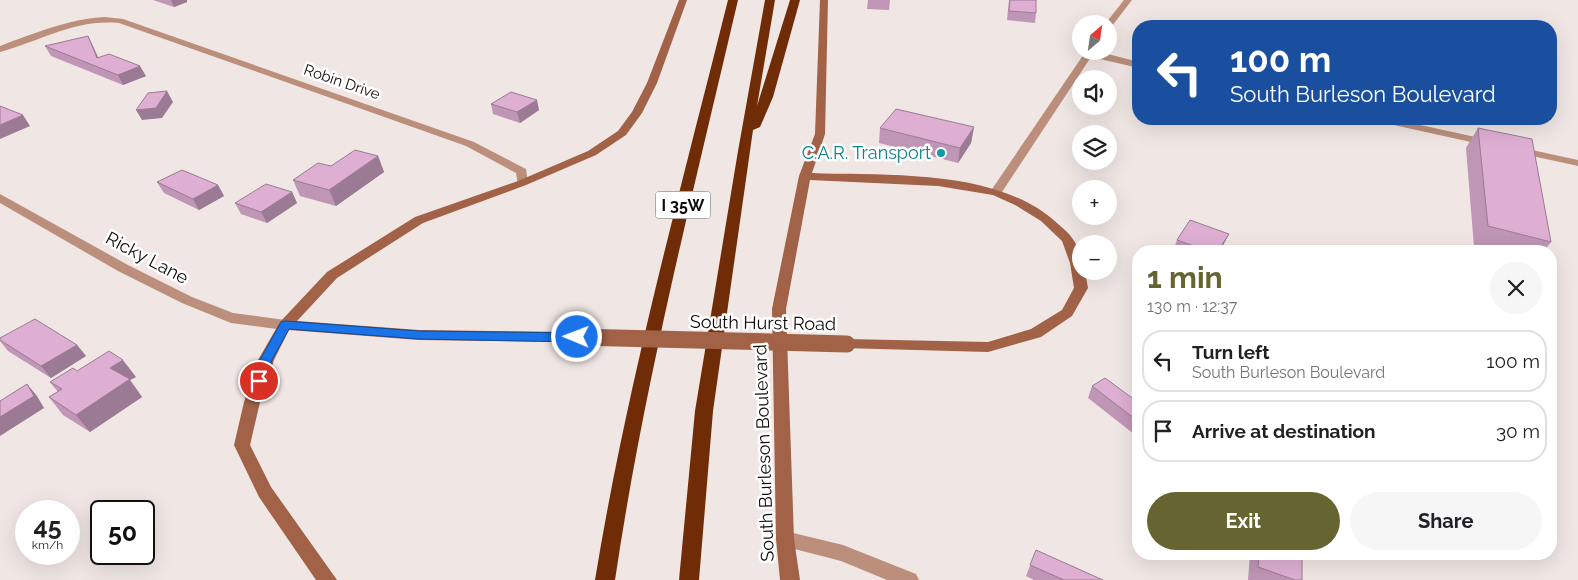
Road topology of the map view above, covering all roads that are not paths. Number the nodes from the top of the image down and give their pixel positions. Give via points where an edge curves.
1 (682, 0) edge
2 (733, 0) edge
3 (770, 0) edge
4 (796, 0) edge
5 (824, 0) edge
6 (1128, 0) edge
7 (1116, 15) edge
8 (0, 49) edge
9 (1085, 60) edge
10 (1118, 60) edge
11 (1132, 63) edge
12 (1407, 125) edge
13 (744, 152) junction
14 (1578, 163) edge
15 (805, 176) junction
16 (522, 184) junction
17 (996, 192) junction
18 (0, 198) edge
19 (285, 325) junction
20 (785, 539) junction
21 (327, 580) edge
22 (605, 580) edge
23 (689, 580) edge
24 (790, 580) edge
25 (909, 580) edge

1 - 16 main road via 652,82 637,113 622,133 592,153
2 - 22 highway, I 35W via 648,351
3 - 13 highway, I 35W
4 - 13 highway via 767,97
5 - 15 main road, South Burleson Boulevard via 820,134
6 - 7 street
8 - 16 street, Robin Drive via 68,25 108,19 470,144 522,171
9 - 17 street
10 - 11 street
12 - 14 street
13 - 23 highway, I 35W via 704,411
15 - 17 main road, South Hurst Road via 938,182
15 - 20 main road, South Burleson Boulevard via 779,309
16 - 19 main road via 419,220 332,275
17 - 19 main road, South Hurst Road, bridge via 1045,218 1068,239 1081,288 1067,314 1036,333 988,347 419,335
18 - 19 street, Ricky Lane via 123,268 187,300 231,318
19 - 21 main road via 266,360 242,445 265,492
20 - 24 main road, South Burleson Boulevard
20 - 25 street via 843,553

